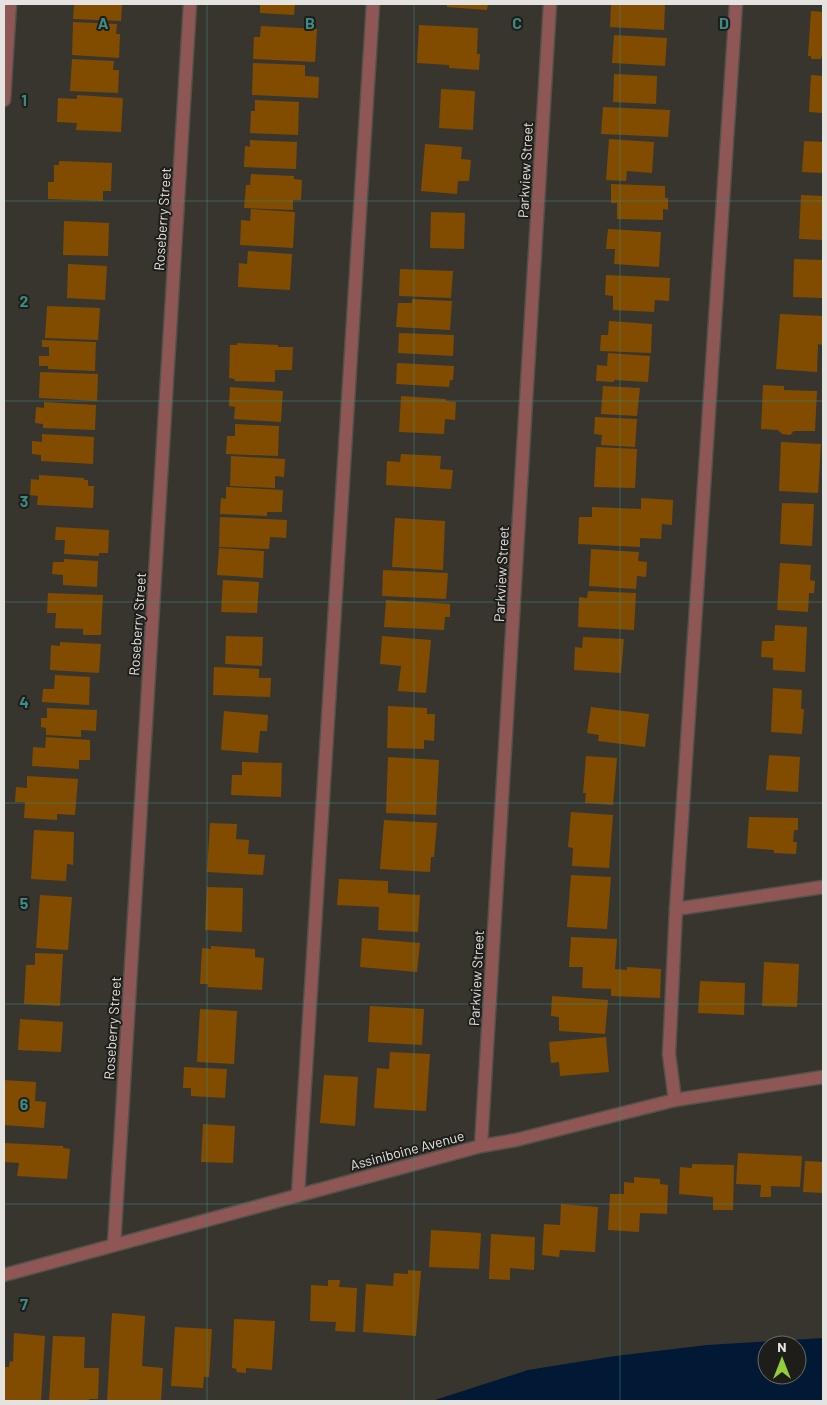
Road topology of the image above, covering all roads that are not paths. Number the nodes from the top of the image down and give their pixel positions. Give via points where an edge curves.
1 (10, 4) edge
2 (190, 4) edge
3 (373, 4) edge
4 (550, 4) edge
5 (736, 4) edge
6 (4, 100) edge
7 (823, 887) edge
8 (676, 909) junction
9 (823, 1077) edge
10 (676, 1100) junction
11 (481, 1146) junction
12 (298, 1195) junction
13 (114, 1245) junction
14 (4, 1275) edge

1 - 6 street
2 - 13 street, Roseberry Street
3 - 12 street
4 - 11 street, Parkview Street
5 - 8 street
7 - 8 street
8 - 10 street via 669,1054
9 - 10 street, Assiniboine Avenue
10 - 11 street, Assiniboine Avenue
11 - 12 street, Assiniboine Avenue
12 - 13 street, Assiniboine Avenue
13 - 14 street, Assiniboine Avenue

